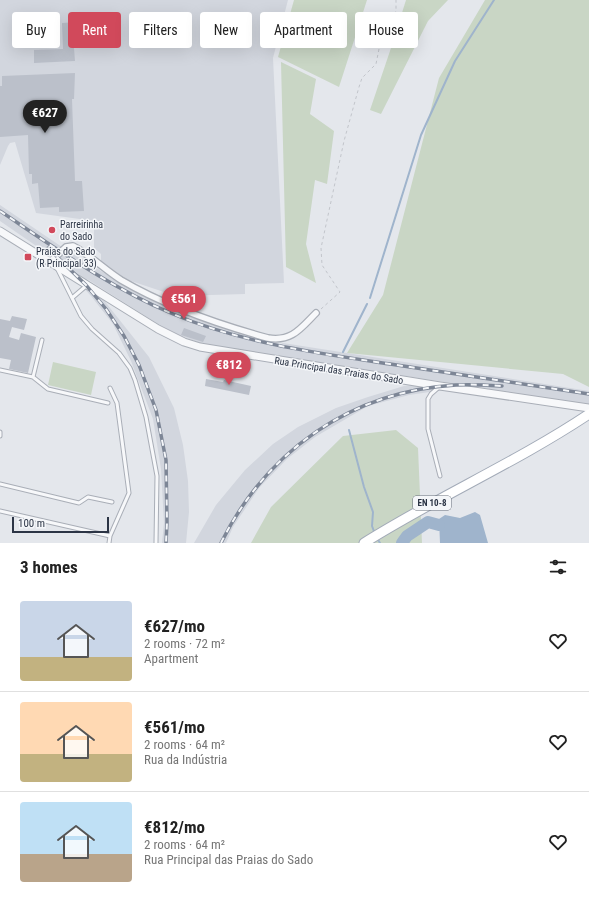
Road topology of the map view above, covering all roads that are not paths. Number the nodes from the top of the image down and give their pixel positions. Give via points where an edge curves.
1 (0, 231) edge
2 (53, 264) junction
3 (86, 285) junction
4 (72, 298) junction
5 (316, 313) road end
6 (42, 340) dead end
7 (0, 370) edge
8 (34, 377) junction
9 (440, 386) junction
10 (110, 388) dead end
11 (108, 403) dead end
12 (589, 408) edge
13 (589, 414) edge
14 (0, 432) edge
15 (0, 436) edge
16 (440, 476) dead end
17 (0, 484) edge
18 (112, 502) dead end
19 (0, 511) edge
20 (110, 536) junction
21 (109, 543) edge
22 (156, 543) edge
23 (364, 543) edge

1 - 2 street, Rua Principal das Praias do Sado
2 - 3 street, Rua Principal das Praias do Sado
2 - 4 lane
2 - 5 street via 66,247 73,246 120,279 152,297 222,325 268,338 287,338
3 - 4 lane
3 - 9 street, Rua Principal das Praias do Sado via 158,329 200,347
4 - 22 lane via 84,320 123,358 135,380 146,417 158,476
6 - 8 lane
7 - 8 lane
8 - 11 lane via 48,389
9 - 12 street, Rua Principal das Praias do Sado
9 - 16 lane via 429,397 428,418 429,437
10 - 20 lane via 117,403 129,493
13 - 23 main road, EN 10-8
14 - 15 lane
17 - 18 lane via 79,502 88,497
19 - 20 lane
20 - 21 lane

